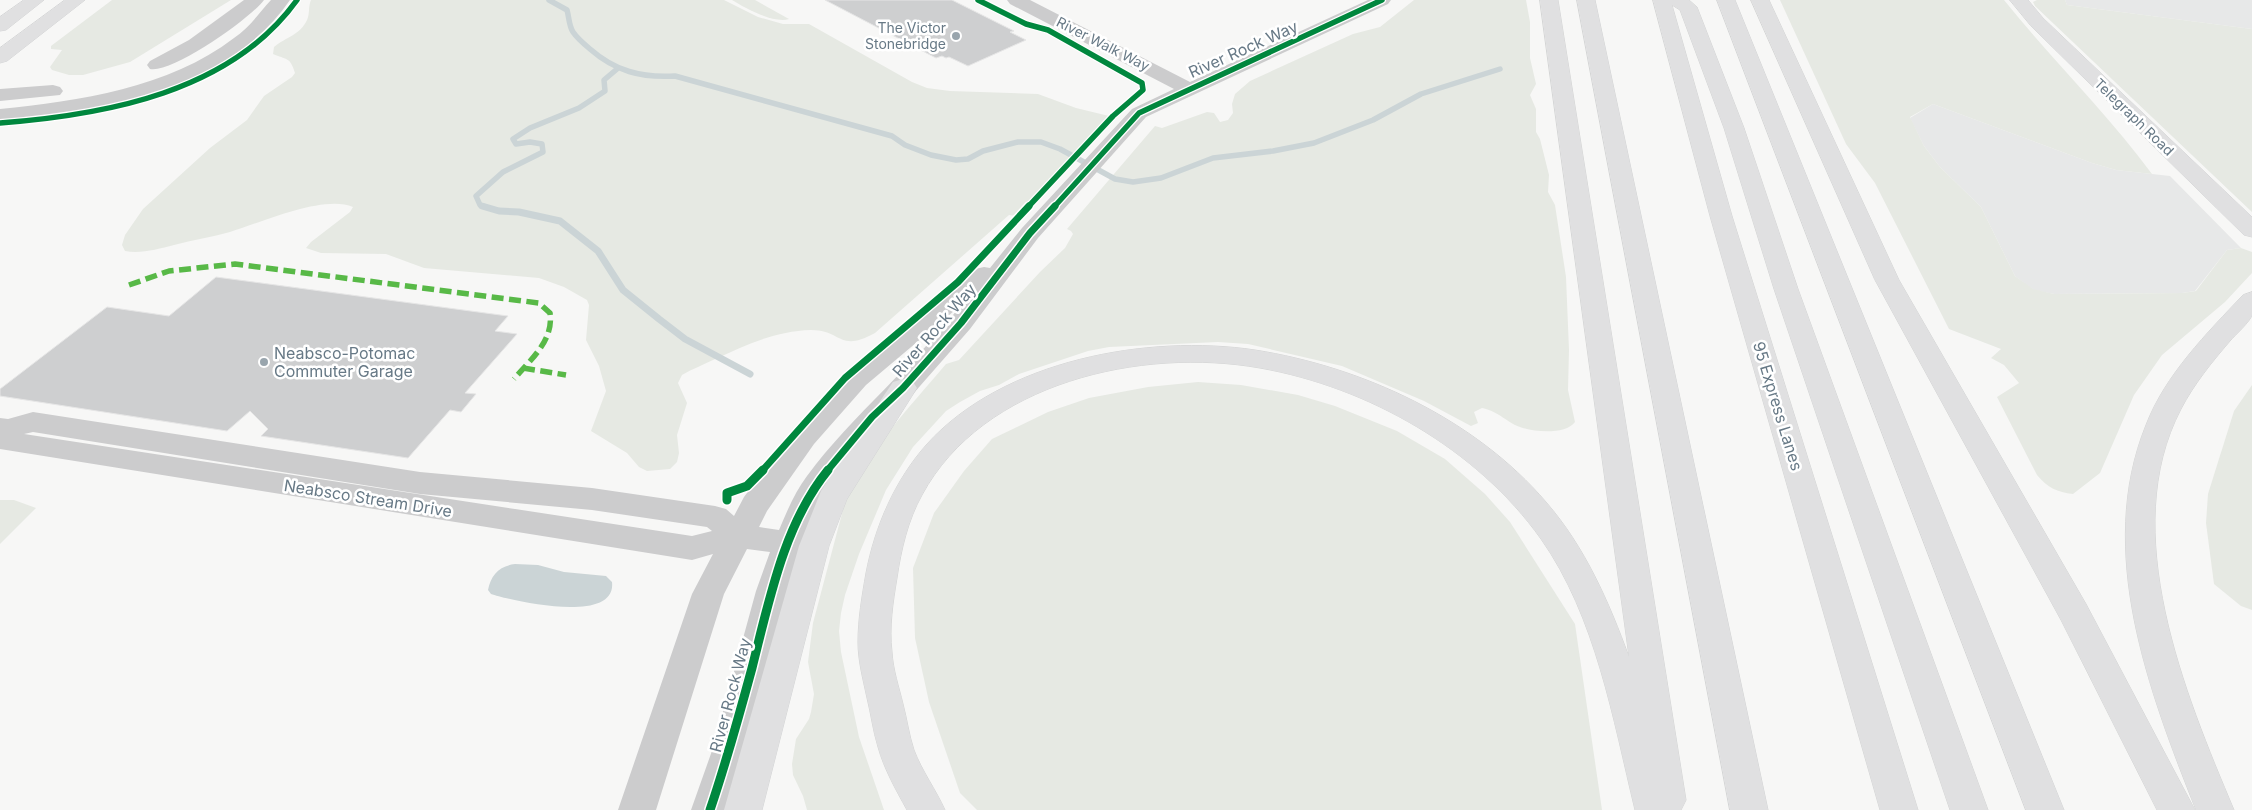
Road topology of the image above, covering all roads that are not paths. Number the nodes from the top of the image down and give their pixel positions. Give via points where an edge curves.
1 (35, 0) edge
2 (76, 0) edge
3 (256, 0) edge
4 (281, 0) edge
5 (1016, 0) edge
6 (1382, 0) edge
7 (1549, 0) edge
8 (1586, 0) edge
9 (1662, 0) edge
10 (1676, 0) edge
11 (1726, 0) edge
12 (1760, 0) edge
13 (2019, 0) edge
14 (0, 26) edge
15 (0, 57) edge
16 (1243, 64) junction
17 (1150, 69) junction
18 (1189, 89) junction
19 (0, 95) edge
20 (1143, 110) junction
21 (0, 115) edge
22 (2252, 230) edge
23 (1030, 233) junction
24 (2248, 304) edge
25 (903, 388) junction
26 (4, 429) edge
27 (738, 536) junction
28 (789, 543) junction
29 (638, 810) edge
30 (710, 810) edge
31 (742, 810) edge
32 (926, 810) edge
33 (1654, 810) edge
34 (1669, 810) edge
35 (1749, 810) edge
36 (1899, 810) edge
37 (1969, 810) edge
38 (2045, 810) edge
39 (2176, 810) edge
40 (2215, 810) edge

1 - 14 main road
2 - 15 main road
3 - 19 street via 198,44 150,68 94,85
4 - 21 street via 240,43 209,62 168,79 66,108
5 - 17 street, River Walk Way
6 - 16 street, River Rock Way
7 - 34 main road
8 - 35 main road
9 - 36 main road, 95 Express Lanes via 1721,216
10 - 37 main road via 1688,8 1734,128 1786,289
11 - 38 main road
12 - 39 main road via 1887,280 2074,613
13 - 22 main road, Telegraph Road via 2037,22
16 - 17 street
16 - 18 street, River Rock Way
17 - 18 street, River Walk Way
17 - 20 street via 1160,86
18 - 20 street, River Rock Way
20 - 23 street, River Rock Way
23 - 25 street, River Rock Way via 961,323
23 - 27 street, River Rock Way via 856,379 804,437 755,505
24 - 40 main road via 2178,389 2159,424 2146,464 2141,511 2142,564 2150,622 2189,749
25 - 28 street, River Rock Way via 872,417 818,484
25 - 31 main road via 848,469 832,499 814,546
26 - 27 street, Neabsco Stream Drive via 10,442 692,548
27 - 28 street, Neabsco Stream Drive
27 - 29 street, River Rock Way via 708,594
28 - 30 street, River Rock Way via 772,591 731,748
32 - 33 main road via 897,752 875,655 876,605 884,559 911,488 948,440 974,418 1004,400 1058,376 1104,363 1192,353 1225,355 1303,369 1391,401 1457,439 1521,496 1556,537 1596,607 1631,720

